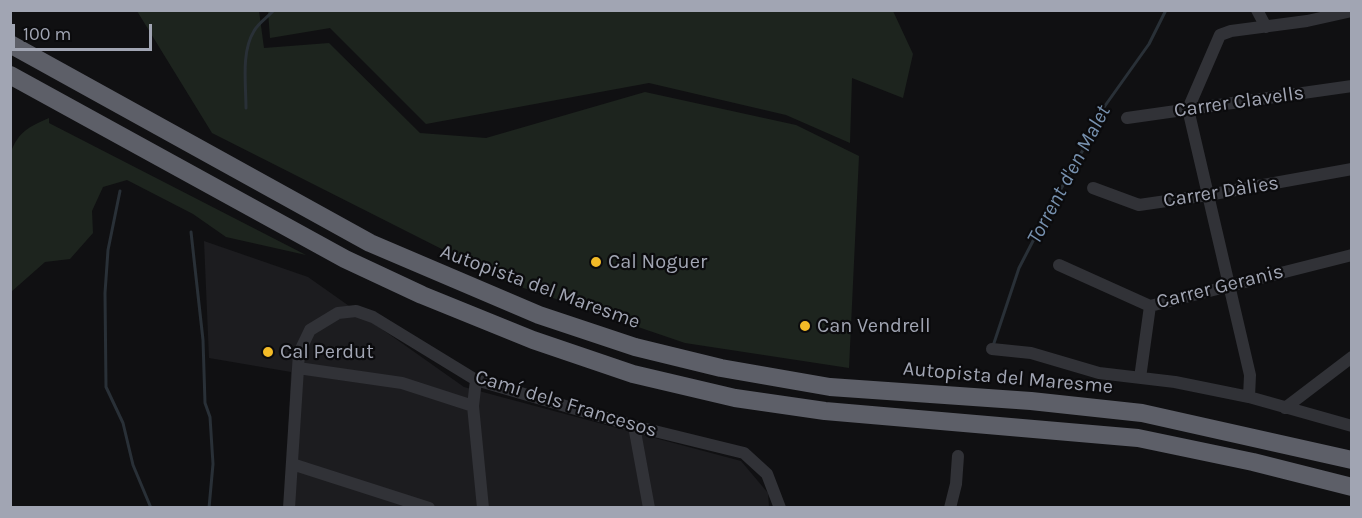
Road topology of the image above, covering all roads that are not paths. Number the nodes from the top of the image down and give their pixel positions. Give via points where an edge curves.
1 (1257, 10) edge
2 (1352, 12) edge
3 (1266, 27) junction
4 (10, 44) edge
5 (10, 75) edge
6 (1352, 86) edge
7 (1188, 110) junction
8 (1127, 118) dead end
9 (1352, 169) edge
10 (1093, 188) dead end
11 (1208, 195) junction
12 (1352, 255) edge
13 (1059, 265) dead end
14 (1229, 285) junction
15 (1150, 306) junction
16 (992, 349) dead end
17 (1352, 357) edge
18 (298, 368) junction
19 (1140, 378) junction
20 (476, 380) junction
21 (1249, 397) junction
22 (473, 406) junction
23 (1285, 408) junction
24 (634, 426) junction
25 (1352, 426) edge
26 (958, 456) dead end
27 (1352, 460) edge
28 (292, 464) junction
29 (1352, 487) edge
30 (289, 507) edge
31 (429, 507) edge
32 (483, 507) edge
33 (649, 507) edge
34 (780, 507) edge
35 (950, 507) edge

1 - 3 street
2 - 3 street
3 - 7 street via 1220,36
4 - 27 highway, Autopista del Maresme via 370,243 539,315 635,347 721,368 831,387 1142,412
5 - 29 highway via 345,260 533,340 633,374 735,398 825,411 1138,438
6 - 7 street, Carrer Clavells
7 - 8 street, Carrer Clavells
7 - 11 street
9 - 11 street, Carrer Dàlies
10 - 11 street, Carrer Dàlies via 1139,205
11 - 14 street
12 - 14 street, Carrer Geranis
13 - 15 street, Carrer Geranis
14 - 15 street, Carrer Geranis
14 - 21 street via 1250,375
15 - 19 street
16 - 19 street via 1031,353 1099,373
17 - 23 street
18 - 20 street, Camí dels Francesos via 299,353 310,330 338,312 356,311 402,332
18 - 22 street via 402,384
18 - 28 street, Camí dels Francesos
19 - 21 street
20 - 22 street
20 - 24 street, Camí dels Francesos
21 - 23 street
22 - 32 street
23 - 25 street
24 - 33 street
24 - 34 street, Camí dels Francesos via 744,453 767,474
26 - 35 street
28 - 30 street, Camí dels Francesos
28 - 31 street

